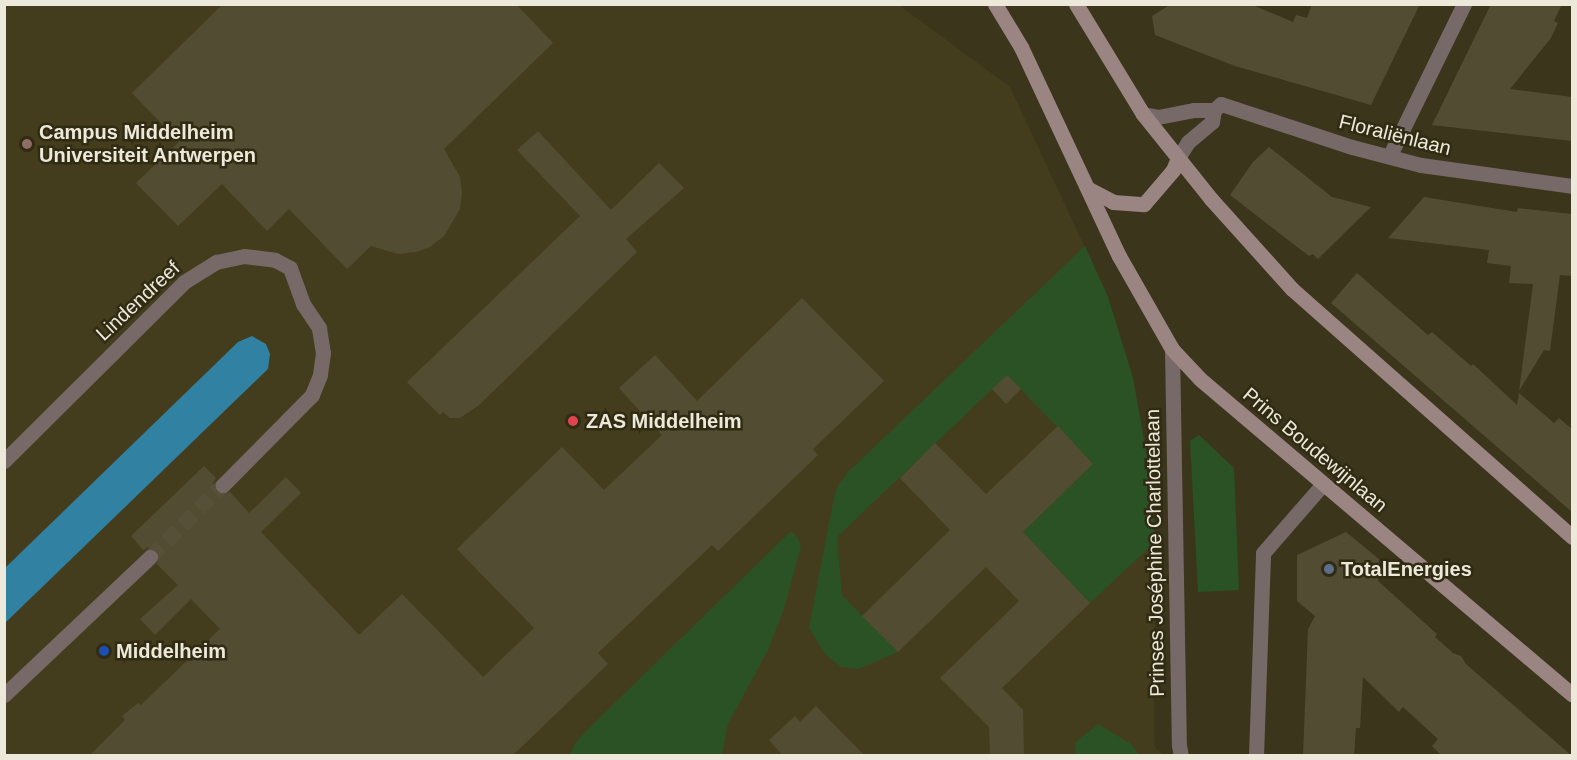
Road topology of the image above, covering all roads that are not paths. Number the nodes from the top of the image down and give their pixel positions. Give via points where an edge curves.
1 (995, 4) edge
2 (1076, 4) edge
3 (1464, 4) edge
4 (1214, 110) junction
5 (1143, 114) junction
6 (1390, 155) junction
7 (1178, 158) junction
8 (1572, 186) edge
9 (1089, 189) junction
10 (1172, 349) junction
11 (4, 461) edge
12 (1323, 484) junction
13 (223, 485) tunnel mouth
14 (1572, 537) edge
15 (150, 557) tunnel mouth
16 (4, 695) edge
17 (1572, 695) edge
18 (1181, 756) edge
19 (1256, 756) edge

1 - 9 main road, Prins Boudewijnlaan via 1021,47
2 - 5 main road
3 - 6 street
4 - 5 street, Floraliënlaan via 1158,117
4 - 6 street, Floraliënlaan via 1221,104 1352,147
4 - 7 street via 1212,122 1188,142
5 - 7 main road
6 - 8 street, Floraliënlaan via 1456,172
7 - 9 main road via 1173,170 1144,204 1113,202
7 - 14 main road via 1292,289
9 - 10 main road, Prins Boudewijnlaan via 1119,256
10 - 12 main road, Prins Boudewijnlaan via 1200,379
10 - 18 street, Prinses Joséphine Charlottelaan
11 - 13 street, Lindendreef via 184,282 216,262 244,256 275,260 290,268 303,304 319,328 323,353 320,375 312,395
12 - 17 main road, Prins Boudewijnlaan
12 - 19 street via 1263,553
15 - 16 street

